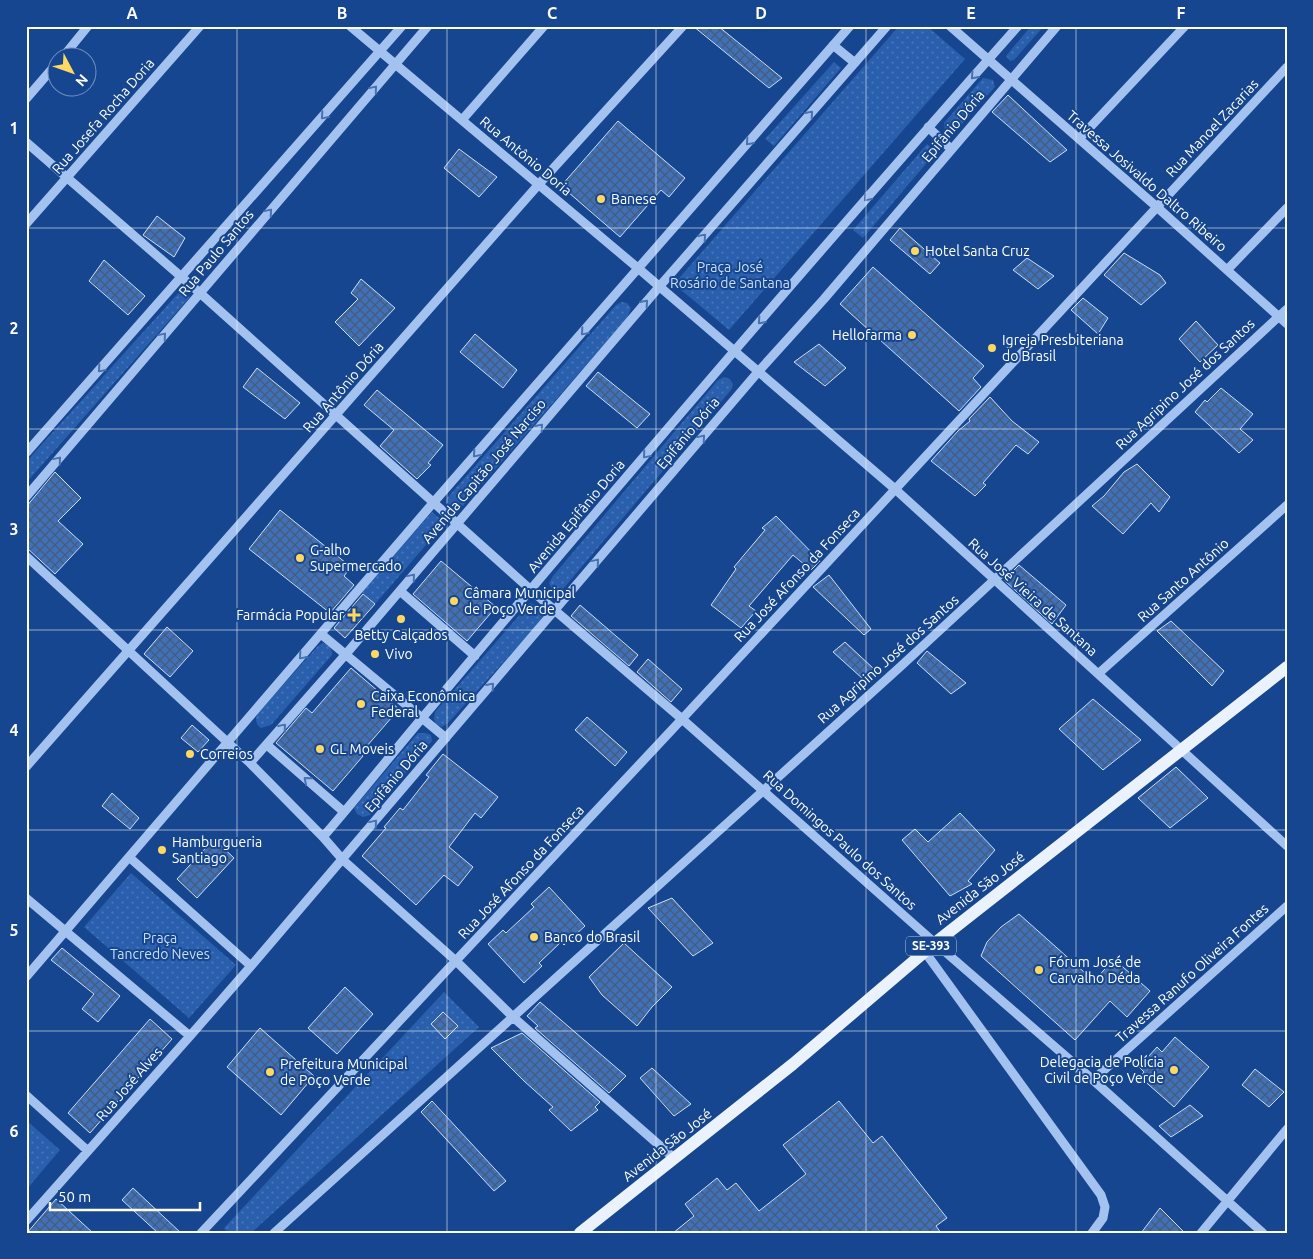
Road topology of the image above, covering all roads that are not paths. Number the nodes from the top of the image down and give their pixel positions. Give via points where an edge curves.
1 (88, 26) edge
2 (200, 26) edge
3 (350, 26) edge
4 (402, 26) edge
5 (428, 26) edge
6 (544, 26) edge
7 (683, 26) edge
8 (850, 26) edge
9 (887, 26) edge
10 (950, 26) edge
11 (1018, 26) edge
12 (1057, 26) edge
13 (1185, 26) edge
14 (833, 45) junction
15 (70, 48) edge
16 (380, 52) junction
17 (988, 60) junction
18 (855, 63) junction
19 (395, 64) junction
20 (1287, 67) edge
21 (48, 74) edge
22 (1010, 80) junction
23 (26, 99) edge
24 (462, 120) junction
25 (928, 128) junction
26 (1079, 139) junction
27 (26, 142) edge
28 (951, 149) junction
29 (68, 178) junction
30 (539, 184) junction
31 (1158, 208) junction
32 (1287, 208) edge
33 (26, 224) edge
34 (639, 269) junction
35 (1227, 270) junction
36 (182, 277) junction
37 (660, 287) junction
38 (200, 293) junction
39 (1287, 309) edge
40 (1278, 316) junction
41 (1287, 324) edge
42 (734, 351) junction
43 (758, 372) junction
44 (337, 415) junction
45 (26, 453) edge
46 (895, 489) junction
47 (26, 497) edge
48 (433, 503) junction
49 (1287, 505) edge
50 (456, 524) junction
51 (26, 556) edge
52 (995, 580) junction
53 (531, 590) junction
54 (400, 591) junction
55 (555, 610) junction
56 (321, 634) junction
57 (128, 650) junction
58 (346, 654) junction
59 (475, 656) junction
60 (1287, 666) edge
61 (1098, 674) junction
62 (422, 718) junction
63 (682, 719) junction
64 (446, 738) junction
65 (228, 742) junction
66 (266, 745) junction
67 (1182, 751) junction
68 (250, 763) junction
69 (26, 767) edge
70 (763, 790) junction
71 (344, 812) junction
72 (323, 837) junction
73 (1287, 846) edge
74 (130, 856) junction
75 (343, 860) junction
76 (26, 898) edge
77 (1287, 906) edge
78 (65, 931) junction
79 (935, 943) junction
80 (925, 952) junction
81 (456, 961) junction
82 (251, 966) junction
83 (26, 977) edge
84 (513, 1017) junction
85 (190, 1036) junction
86 (1093, 1080) junction
87 (26, 1095) edge
88 (1287, 1129) edge
89 (88, 1151) junction
90 (675, 1159) junction
91 (1227, 1202) junction
92 (26, 1221) edge
93 (201, 1233) edge
94 (274, 1233) edge
95 (580, 1233) edge
96 (1092, 1233) edge
97 (1201, 1233) edge
98 (1262, 1233) edge

1 - 15 street
2 - 29 street, Rua Josefa Rocha Doria
3 - 16 street, Rua Antônio Doria
4 - 16 street, Rua Paulo Santos
5 - 19 street, Rua Paulo Santos
6 - 24 street
7 - 30 street, Rua Antônio Dória
8 - 14 street, Avenida Capitão José Narciso
9 - 18 street, Avenida Capitão José Narciso
10 - 17 street, Travessa Josivaldo Daltro Ribeiro
11 - 17 street, Epifânio Dória
12 - 22 street, Epifânio Dória
13 - 26 street
14 - 18 street
14 -> 34 street, Avenida Capitão José Narciso
16 - 19 street, Rua Antônio Doria
16 -> 36 street, Rua Paulo Santos
17 - 22 street, Travessa Josivaldo Daltro Ribeiro
17 -> 25 street, Epifânio Dória
37 -> 18 street, Avenida Capitão José Narciso
19 - 24 street, Rua Antônio Doria
38 -> 19 street, Rua Paulo Santos
20 - 31 street, Rua Manoel Zacarias
21 - 23 street
22 - 26 street, Travessa Josivaldo Daltro Ribeiro
22 - 28 street, Epifânio Dória
24 - 30 street, Rua Antônio Doria
25 - 28 street
25 -> 42 street, Epifânio Dória
26 - 31 street, Travessa Josivaldo Daltro Ribeiro
27 - 29 street, Rua Domingos Paulo dos Santos
28 - 43 street, Epifânio Dória
29 - 33 street, Rua Josefa Rocha Doria
29 - 36 street, Rua Domingos Paulo dos Santos
30 - 34 street, Rua Antônio Doria
30 - 44 street, Rua Antônio Dória
31 - 35 street, Travessa Josivaldo Daltro Ribeiro
31 - 46 street, Rua José Afonso da Fonseca
32 - 35 street
34 - 37 street
34 -> 48 street, Avenida Capitão José Narciso
35 - 40 street, Travessa Josivaldo Daltro Ribeiro
36 - 38 street, Rua Domingos Paulo dos Santos
36 -> 45 street, Rua Paulo Santos
37 - 42 street
50 -> 37 street, Avenida Capitão José Narciso
38 - 44 street, Rua Domingos Paulo dos Santos
47 -> 38 street, Rua Paulo Santos
39 - 40 street, Rua Agripino José dos Santos
40 - 41 street, Travessa Josivaldo Daltro Ribeiro
40 - 52 street, Rua Agripino José dos Santos
42 - 43 street
42 -> 53 street, Avenida Epifânio Doria
43 - 46 street, Rua José Vieira de Santana
55 -> 43 street, Epifânio Dória
44 - 48 street, Rua Domingos Paulo dos Santos
44 - 57 street, Rua Antônio Dória
46 - 52 street, Rua José Vieira de Santana
46 - 63 street, Rua José Afonso da Fonseca
48 - 50 street, Rua Domingos Paulo dos Santos
48 - 56 street, Avenida Capitão José Narciso
49 - 61 street, Rua Santo Antônio
50 - 53 street, Rua Domingos Paulo dos Santos
54 -> 50 street, Avenida Capitão José Narciso
51 - 57 street
52 - 61 street, Rua José Vieira de Santana
52 - 70 street, Rua Agripino José dos Santos
53 - 55 street, Rua Domingos Paulo dos Santos
53 - 59 street, Avenida Epifânio Doria
54 - 58 street, Avenida Capitão José Narciso
54 - 59 street
55 - 63 street, Rua Domingos Paulo dos Santos
64 -> 55 street, Epifânio Dória
56 - 58 street
56 -> 65 street, Avenida Capitão José Narciso
57 - 65 street
57 - 69 street, Rua Antônio Dória
58 - 62 street
66 -> 58 street, Avenida Capitão José Narciso
59 - 62 street, Avenida Epifânio Doria
60 - 67 main road, Avenida São José / SE-393
61 - 67 street, Rua José Vieira de Santana
62 - 64 street
62 - 71 street, Avenida Epifânio Doria
63 - 70 street, Rua Domingos Paulo dos Santos
63 - 81 street, Rua José Afonso da Fonseca
75 -> 64 street, Epifânio Dória
65 - 68 street
65 - 74 street, Avenida Capitão José Narciso
66 - 68 street, Avenida Capitão José Narciso
71 -> 66 street
67 - 73 street, Rua José Vieira de Santana
67 - 79 main road, Avenida São José / SE-393
68 - 72 street
70 - 79 street, Rua Domingos Paulo dos Santos
70 - 84 street, Rua Agripino José dos Santos
71 - 72 street, Avenida Epifânio Doria
72 - 75 street
74 - 78 street
74 - 82 street
75 - 81 street
75 - 82 street
76 - 78 street
77 - 86 street, Travessa Ranufo Oliveira Fontes
78 - 83 street
78 - 85 street
79 - 80 main road, Avenida São José / SE-393
79 - 86 street, Rua Domingos Paulo dos Santos
80 - 90 main road, Avenida São José / SE-393
80 - 96 street via 1101,1195 1105,1207 1103,1218
81 - 84 street
81 - 93 street, Rua José Afonso da Fonseca
82 - 85 street
84 - 90 street
84 - 94 street, Rua Agripino José dos Santos
85 - 89 street, Rua José Alves
86 - 91 street, Rua Domingos Paulo dos Santos
87 - 89 street
88 - 91 street
89 - 92 street, Rua José Alves
90 - 95 main road, Avenida São José / SE-393
91 - 97 street
91 - 98 street, Rua Domingos Paulo dos Santos

